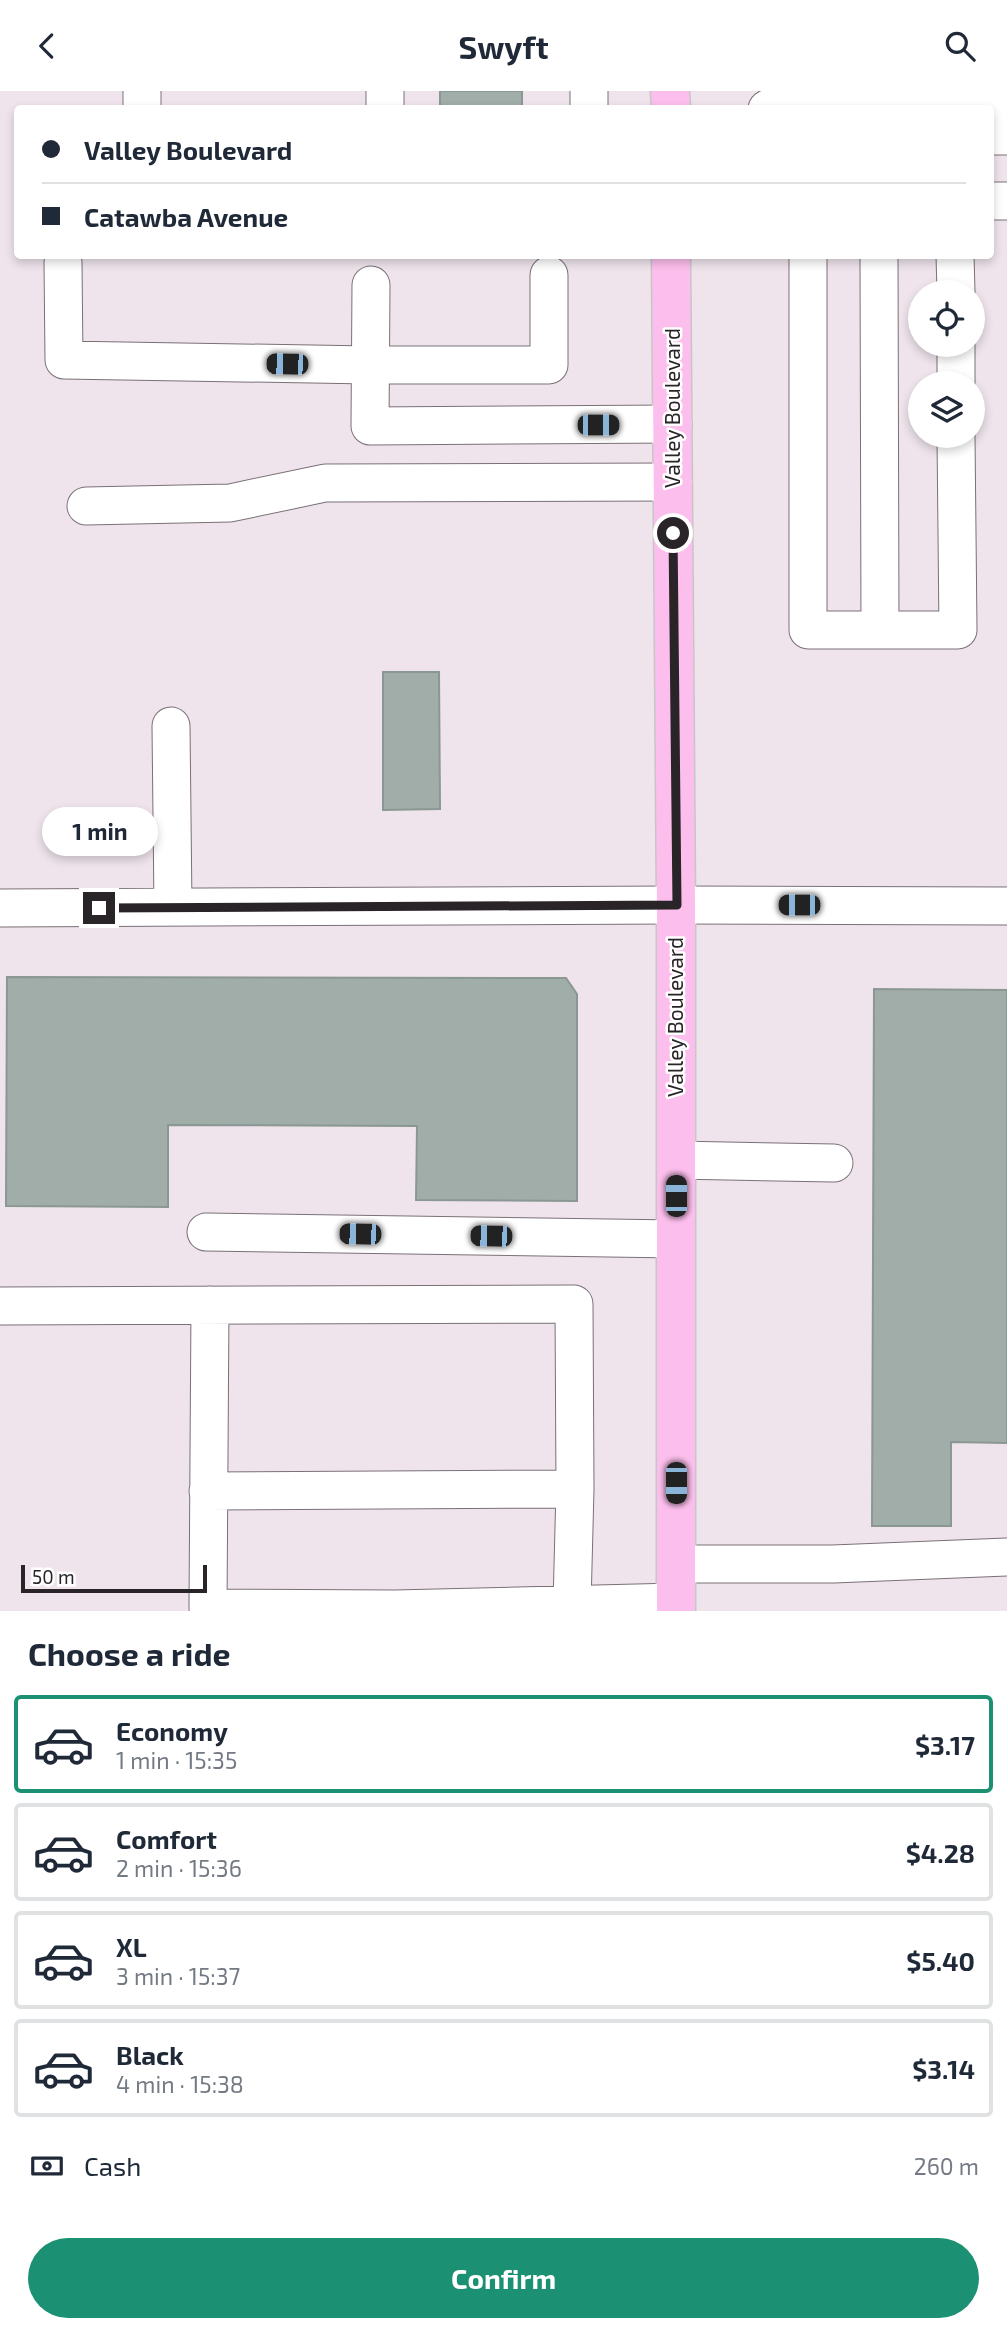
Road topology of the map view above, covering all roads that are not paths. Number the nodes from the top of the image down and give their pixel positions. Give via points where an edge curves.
1 (1007, 103) edge
2 (774, 105) edge
3 (671, 259) edge
4 (808, 259) edge
5 (879, 259) edge
6 (955, 259) edge
7 (63, 262) dead end
8 (549, 275) dead end
9 (956, 280) edge
10 (371, 285) dead end
11 (370, 365) junction
12 (673, 424) junction
13 (956, 448) edge
14 (673, 482) junction
15 (86, 506) dead end
16 (880, 631) junction
17 (171, 726) dead end
18 (677, 905) junction
19 (1007, 906) edge
20 (173, 907) junction
21 (0, 908) edge
22 (676, 1160) junction
23 (834, 1163) dead end
24 (205, 1231) dead end
25 (676, 1239) junction
26 (210, 1305) junction
27 (0, 1306) edge
28 (575, 1489) junction
29 (208, 1490) junction
30 (1007, 1557) edge
31 (676, 1564) junction
32 (572, 1605) junction
33 (676, 1607) edge

1 - 2 street
3 - 12 main road, Valley Boulevard
4 - 16 street via 808,630
5 - 16 street
6 - 9 street
7 - 11 street via 64,360
8 - 11 street via 549,365
10 - 11 street
11 - 12 street via 370,426
12 - 14 main road, Valley Boulevard
13 - 16 street via 958,631
14 - 15 street via 325,483 230,503
14 - 18 main road, Valley Boulevard
17 - 20 street
18 - 19 street
18 - 20 street
18 - 22 main road, Valley Boulevard
20 - 21 street
22 - 23 street
22 - 25 main road, Valley Boulevard
24 - 25 street
25 - 31 main road, Valley Boulevard
26 - 27 street
26 - 28 street via 574,1304
26 - 29 street
28 - 29 street
28 - 32 street
29 - 32 street via 208,1608
30 - 31 street
31 - 33 main road, Valley Boulevard
32 - 33 street

